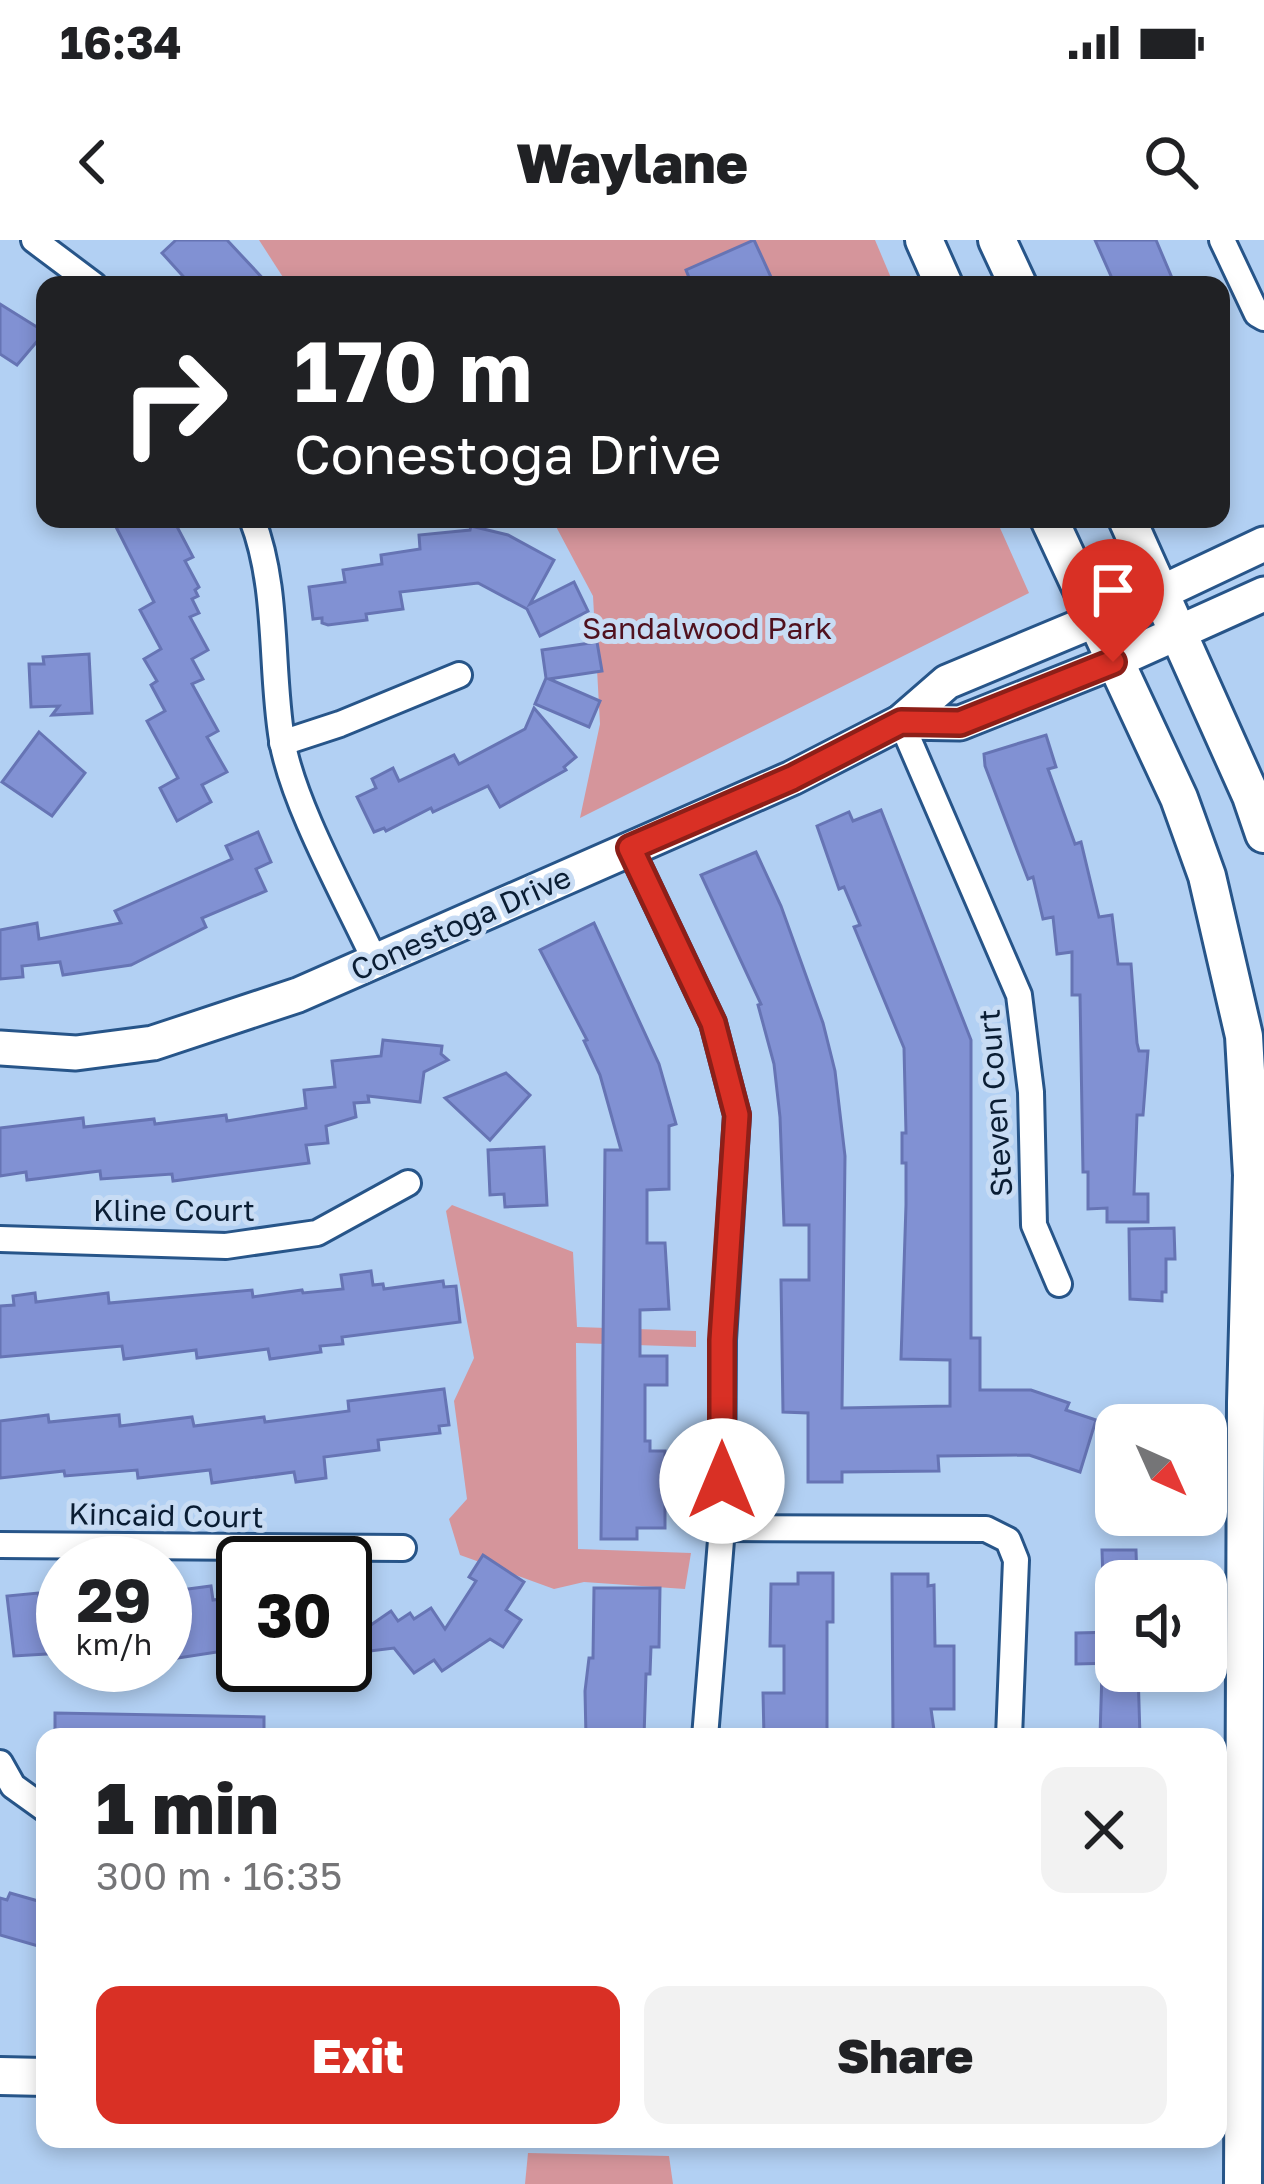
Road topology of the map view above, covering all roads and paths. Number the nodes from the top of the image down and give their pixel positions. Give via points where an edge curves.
1 (34, 240) edge
2 (924, 240) edge
3 (997, 240) edge
4 (1222, 240) edge
5 (82, 276) edge
6 (940, 276) edge
7 (1014, 276) edge
8 (1264, 318) edge
9 (256, 528) edge
10 (1053, 528) edge
11 (1130, 528) edge
12 (1264, 544) edge
13 (1264, 593) edge
14 (1158, 594) junction
15 (1094, 620) junction
16 (1178, 635) junction
17 (1113, 662) junction
18 (459, 675) dead end
19 (901, 722) junction
20 (282, 743) junction
21 (1264, 834) edge
22 (630, 848) junction
23 (376, 963) junction
24 (0, 1048) edge
25 (408, 1183) dead end
26 (0, 1239) edge
27 (1058, 1283) dead end
28 (722, 1528) junction
29 (0, 1545) edge
30 (403, 1548) dead end
31 (1256, 1612) edge
32 (706, 1728) edge
33 (1009, 1728) edge
34 (0, 1763) edge
35 (36, 1803) edge
36 (1241, 2063) edge
37 (0, 2076) edge
38 (36, 2077) edge
39 (1241, 2112) edge
40 (1243, 2184) edge

1 - 5 street
2 - 6 main road
3 - 7 main road
4 - 8 street
9 - 20 street
10 - 15 main road
11 - 14 main road
12 - 14 street, Conestoga Drive
13 - 16 street, Conestoga Drive
14 - 15 street, Conestoga Drive
14 - 16 main road
15 - 17 main road
15 - 19 street, Conestoga Drive via 947,682
16 - 17 street, Conestoga Drive
16 - 21 main road
17 - 19 street, Conestoga Drive via 960,723
17 - 31 main road via 1207,876 1244,1036
18 - 20 street
19 - 22 street, Conestoga Drive
19 - 27 street, Steven Court via 1018,995 1031,1092 1034,1225
20 - 23 street
22 - 23 street, Conestoga Drive
22 - 28 street via 713,1023 737,1115 722,1340
23 - 24 street, Conestoga Drive via 153,1043 76,1053
25 - 26 street, Kline Court via 316,1233 226,1246
28 - 32 street
28 - 33 street via 986,1529 1008,1540 1016,1560
29 - 30 street, Kincaid Court
31 - 36 main road
34 - 35 street
36 - 39 main road
37 - 38 main road
39 - 40 main road

